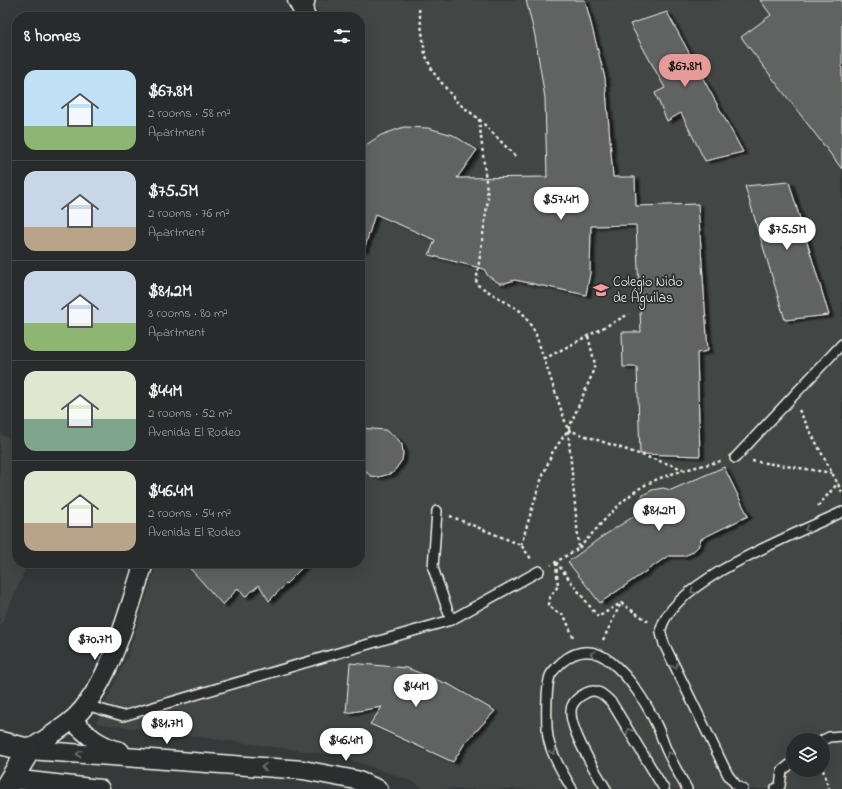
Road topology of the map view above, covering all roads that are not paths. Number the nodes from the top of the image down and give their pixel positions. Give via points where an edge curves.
1 (297, 0) edge
2 (310, 0) edge
3 (303, 12) edge
4 (307, 12) edge
5 (842, 344) edge
6 (735, 458) road end
7 (437, 511) road end
8 (842, 512) edge
9 (142, 568) edge
10 (539, 571) road end
11 (451, 620) junction
12 (86, 705) junction
13 (72, 720) junction
14 (842, 736) edge
15 (830, 737) edge
16 (0, 743) edge
17 (29, 750) junction
18 (154, 759) junction
19 (786, 768) edge
20 (6, 781) edge
21 (356, 784) edge
22 (100, 789) edge
23 (378, 789) edge
24 (572, 789) edge
25 (606, 789) edge
26 (664, 789) edge
27 (687, 789) edge
28 (742, 789) edge
29 (775, 789) edge

1 - 3 street
2 - 4 lane
5 - 6 lane
7 - 11 lane via 433,568
8 -> 28 lane via 737,561 677,601 669,611 661,630 664,644 728,775
9 - 12 street via 111,663
10 - 11 lane
11 - 12 lane via 123,716
12 - 13 street
13 - 17 street
13 - 18 street via 90,738 106,748
14 - 15 lane
16 - 17 street
18 -> 17 street
17 - 20 street
21 -> 18 street via 303,770
19 - 29 lane via 782,772 780,786
20 - 22 street
21 - 23 street
27 -> 24 lane via 657,726 622,673 597,653 579,652 559,665 550,676 547,710 548,738
26 -> 25 lane via 612,703 601,692 589,691 579,696 571,709 573,725

